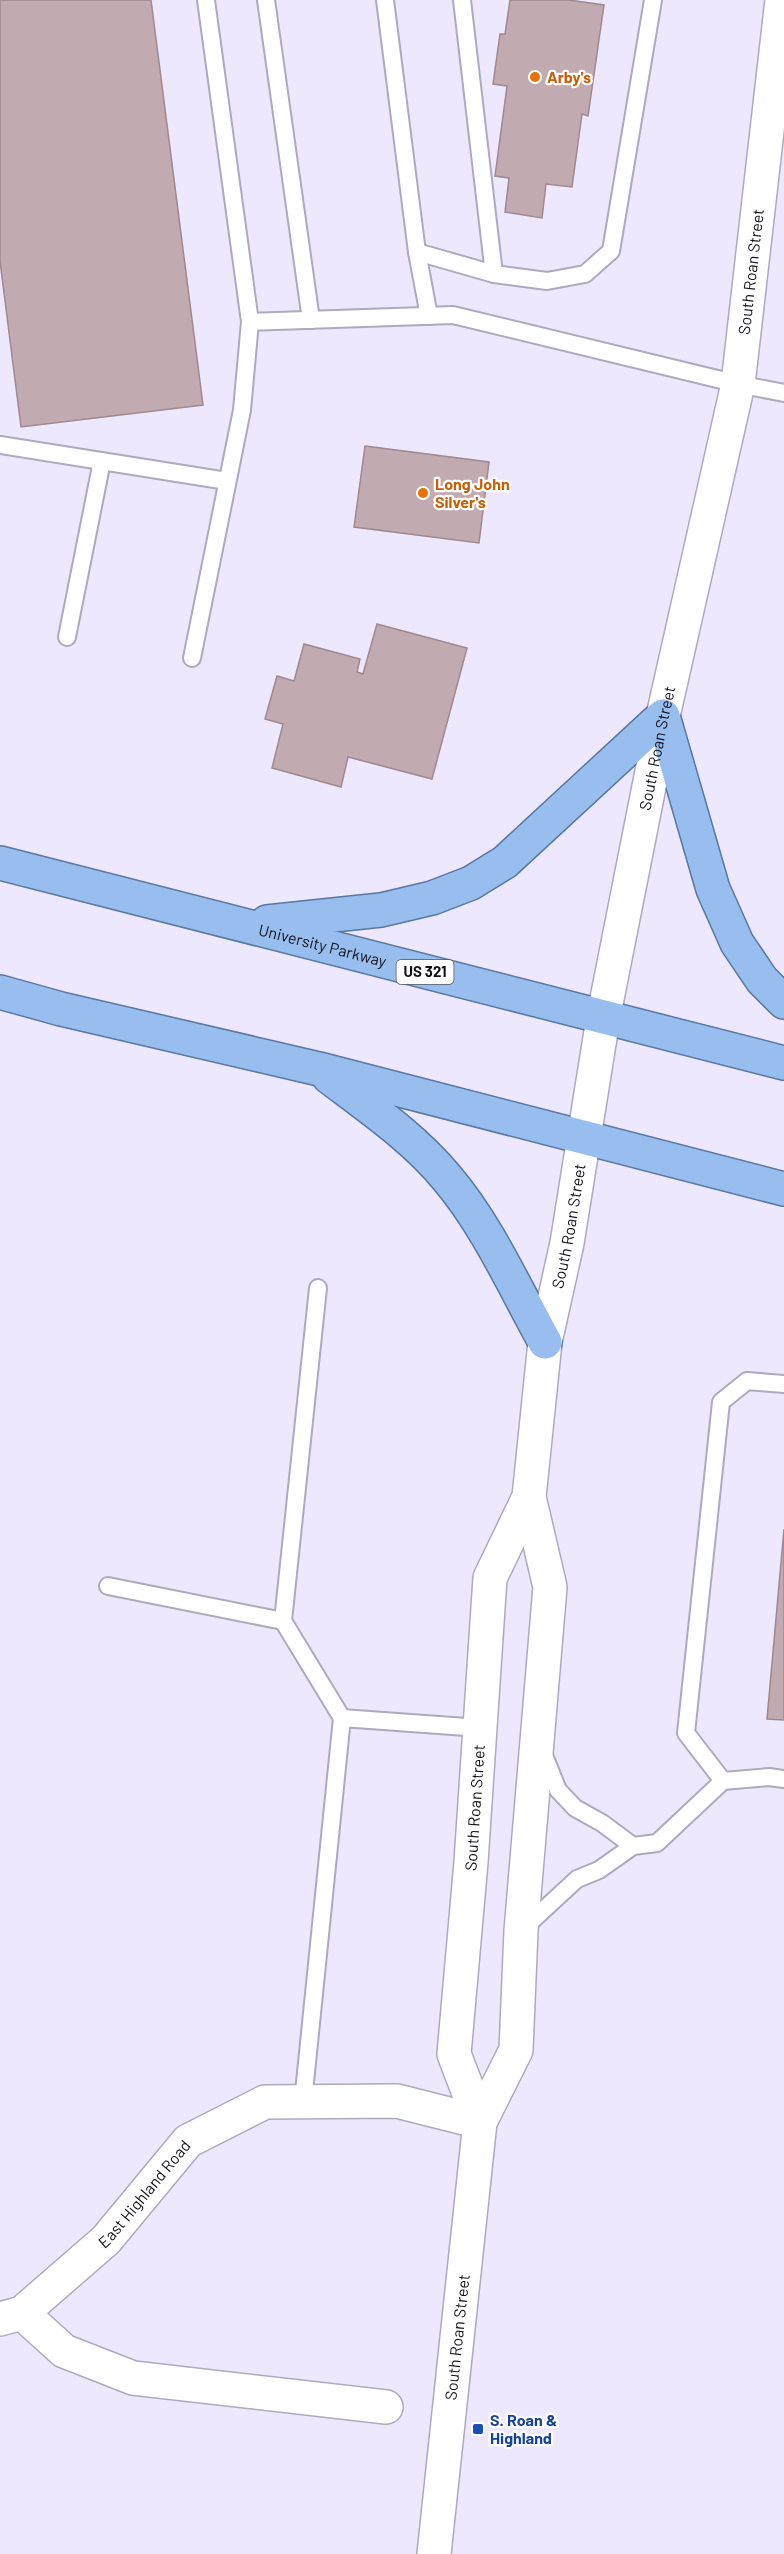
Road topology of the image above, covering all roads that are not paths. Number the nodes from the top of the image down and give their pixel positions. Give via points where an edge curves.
1 (206, 0) edge
2 (266, 0) edge
3 (385, 0) edge
4 (462, 0) edge
5 (653, 0) edge
6 (782, 0) edge
7 (774, 160) edge
8 (417, 252) junction
9 (494, 274) junction
10 (429, 316) junction
11 (311, 320) junction
12 (250, 322) junction
13 (738, 384) junction
14 (784, 393) edge
15 (0, 445) edge
16 (102, 461) junction
17 (227, 481) junction
18 (67, 637) dead end
19 (192, 658) dead end
20 (663, 716) junction
21 (0, 863) edge
22 (247, 925) junction
23 (0, 992) edge
24 (784, 1002) edge
25 (603, 1019) junction
26 (784, 1063) edge
27 (319, 1069) junction
28 (583, 1139) junction
29 (784, 1189) edge
30 (318, 1288) dead end
31 (545, 1342) junction
32 (784, 1384) edge
33 (529, 1497) junction
34 (108, 1586) dead end
35 (283, 1621) junction
36 (342, 1718) junction
37 (480, 1728) junction
38 (538, 1741) junction
39 (784, 1779) edge
40 (723, 1781) junction
41 (633, 1846) junction
42 (521, 1931) junction
43 (303, 2102) junction
44 (480, 2122) junction
45 (11, 2316) edge
46 (386, 2407) dead end
47 (434, 2554) edge

1 - 12 lane
2 - 11 lane
3 - 8 lane
4 - 9 lane
5 - 9 lane via 611,250 585,274 547,282
6 - 7 main road, South Roan Street
7 - 13 main road, South Roan Street
8 - 9 lane
8 - 10 lane
10 - 11 lane
10 - 13 lane via 453,315
11 - 12 lane
12 - 17 lane via 242,410
13 - 14 lane
13 - 20 main road, South Roan Street
15 - 16 lane
16 - 17 lane
16 - 18 lane
17 - 19 lane
20 - 22 highway via 505,862 471,883 432,898 381,910
20 - 24 highway via 713,890 736,943 762,980
20 - 25 main road, South Roan Street
21 - 22 highway, University Parkway / US 321
22 - 25 highway, University Parkway / US 321
23 - 27 highway
25 - 26 highway, University Parkway / US 321
25 - 28 main road, South Roan Street
27 - 28 highway
27 - 31 highway via 402,1133 446,1177 472,1211
28 - 29 highway
28 - 31 main road, South Roan Street via 567,1243
30 - 35 lane
31 - 33 main road, South Roan Street
32 - 40 lane via 747,1381 721,1402 686,1733
33 - 37 main road, South Roan Street via 490,1578
33 - 38 main road, South Roan Street via 550,1587
34 - 35 lane
35 - 36 lane
36 - 37 lane
36 - 43 lane
37 - 44 main road, South Roan Street via 454,2054
38 - 41 lane via 558,1790 575,1808
38 - 42 main road, South Roan Street
39 - 40 lane
40 - 41 lane via 657,1843
41 - 42 lane via 577,1879
42 - 44 main road, South Roan Street via 516,2050
43 - 44 main road, East Highland Road via 398,2102
43 - 45 main road, East Highland Road via 265,2102 188,2141 106,2240
44 - 47 main road, South Roan Street
45 - 46 main road via 64,2352 133,2379

